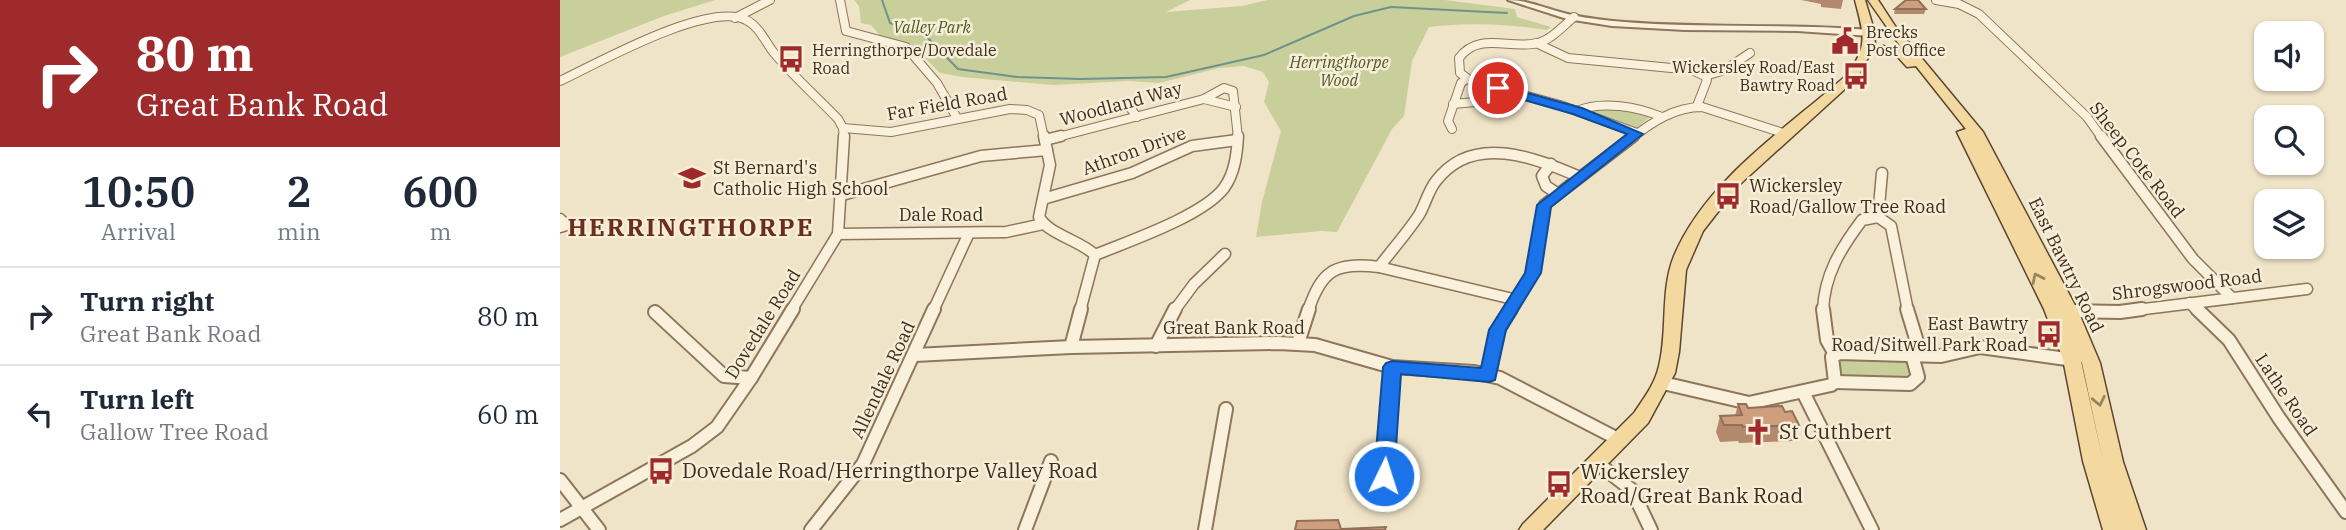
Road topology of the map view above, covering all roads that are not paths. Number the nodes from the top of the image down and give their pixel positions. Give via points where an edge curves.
1 (770, 0) edge
2 (840, 0) edge
3 (1512, 0) edge
4 (1860, 0) edge
5 (1873, 0) edge
6 (1942, 0) edge
7 (735, 18) junction
8 (1574, 18) junction
9 (1891, 28) junction
10 (1871, 33) junction
11 (1536, 43) junction
12 (1905, 43) junction
13 (1886, 48) junction
14 (1736, 53) dead end
15 (1862, 61) junction
16 (1705, 76) junction
17 (1466, 79) junction
18 (560, 81) edge
19 (1518, 94) junction
20 (1204, 99) junction
21 (1126, 102) dead end
22 (1453, 104) junction
23 (1697, 106) junction
24 (1236, 107) junction
25 (1577, 111) junction
26 (1137, 117) junction
27 (1662, 117) junction
28 (957, 118) junction
29 (843, 128) junction
30 (1452, 130) dead end
31 (1637, 134) junction
32 (1786, 134) junction
33 (1237, 140) junction
34 (1046, 145) junction
35 (1551, 164) junction
36 (1882, 173) dead end
37 (1580, 177) junction
38 (1558, 194) junction
39 (842, 195) junction
40 (1042, 199) junction
41 (1878, 217) junction
42 (560, 219) edge
43 (1043, 224) junction
44 (560, 227) edge
45 (969, 233) junction
46 (838, 234) junction
47 (1225, 254) dead end
48 (1095, 255) junction
49 (1378, 267) junction
50 (2307, 289) dead end
51 (2232, 298) junction
52 (1517, 300) junction
53 (2190, 303) junction
54 (2052, 309) junction
55 (2070, 311) junction
56 (655, 312) dead end
57 (1298, 343) junction
58 (1156, 346) junction
59 (1070, 347) junction
60 (1835, 354) junction
61 (915, 355) junction
62 (1916, 355) junction
63 (2072, 359) junction
64 (2091, 363) junction
65 (1392, 367) junction
66 (1489, 375) junction
67 (751, 378) junction
68 (1835, 382) junction
69 (1663, 383) junction
70 (1803, 392) junction
71 (1226, 409) dead end
72 (1618, 439) junction
73 (1051, 461) dead end
74 (1597, 462) junction
75 (1384, 476) dead end
76 (560, 480) edge
77 (582, 508) junction
78 (2346, 512) edge
79 (560, 520) edge
80 (599, 530) edge
81 (811, 530) edge
82 (1025, 530) edge
83 (1205, 530) edge
84 (1530, 530) edge
85 (1651, 530) edge
86 (1872, 530) edge
87 (2114, 530) edge
88 (2135, 530) edge

1 - 7 street
2 - 28 street via 846,31 906,47 937,83
3 - 8 street
4 - 10 main road
5 - 9 main road, East Bawtry Road
6 - 51 street, Sheep Cote Road via 1979,13 2087,117 2193,259
7 - 18 street via 678,27
7 - 29 street via 748,22
8 - 10 street
8 - 11 street
9 - 10 main road
9 - 12 main road, East Bawtry Road
10 - 13 main road, East Bawtry Road
10 - 15 main road
11 - 16 street via 1568,58 1692,70
11 - 17 street via 1466,49 1458,68
12 - 13 main road
12 - 55 main road, East Bawtry Road via 1976,132
13 - 15 main road
54 -> 13 main road, East Bawtry Road via 1963,131 1903,55
14 - 16 street via 1748,54 1725,70
15 - 32 main road
16 - 23 street
17 - 19 street
17 - 22 street
19 - 22 street
19 - 25 street
20 - 24 street, Woodland Way
20 - 24 street, Woodland Way via 1220,89 1230,89
20 - 26 street, Woodland Way
21 - 26 street
22 - 30 street via 1448,124
23 - 27 street
23 - 32 street
24 - 33 street
25 - 27 street via 1589,105 1648,111
25 - 31 street
26 - 34 street, Woodland Way
27 - 31 street
28 - 29 street, Far Field Road via 889,133
28 - 34 street, Far Field Road via 998,110 1035,112
29 - 39 street, Dovedale Road
31 - 37 street
32 - 69 main road via 1723,196 1683,254 1673,292 1671,352
33 - 40 street, Athron Drive via 1185,148 1132,173
33 - 48 street via 1231,175 1218,195
34 - 39 street, Woodland Way via 981,156
34 - 40 street, Far Field Road via 1049,173
35 - 37 street
35 - 38 street via 1542,176 1546,186
35 - 49 street via 1502,152 1457,163 1435,181 1411,228
36 - 41 street
37 - 38 street
38 - 52 street via 1544,205 1533,273
39 - 46 street, Dovedale Road
40 - 43 street, Far Field Road via 1039,217
41 - 60 street via 1861,220 1824,286 1826,342
41 - 62 street via 1891,226
42 - 44 street via 566,225
43 - 45 street, Dale Road via 1018,232
43 - 48 street
45 - 46 street, Dale Road
45 - 61 street, Allendale Road
46 - 67 street, Dovedale Road
47 - 58 street via 1194,284
48 - 59 street
49 - 52 street
49 - 57 street via 1348,263 1327,272
50 - 51 street, Shrogswood Road
51 - 53 street, Shrogswood Road
52 - 66 street via 1498,330
53 - 55 street, Shrogswood Road via 2120,312
53 - 78 street, Lathe Road via 2229,340
54 - 55 street, Shrogswood Road
54 - 63 main road, East Bawtry Road
55 - 64 main road, East Bawtry Road
56 - 67 street via 724,376
57 - 58 street, Great Bank Road
57 - 65 street, Great Bank Road
58 - 59 street, Great Bank Road
59 - 61 street, Great Bank Road
60 - 62 street
60 - 68 street
61 - 81 street, Allendale Road via 863,464
62 - 63 street via 1941,356 1980,347
62 - 68 street via 1918,377 1910,384
63 - 64 street
63 - 87 main road, East Bawtry Road via 2093,461
64 -> 88 main road, East Bawtry Road via 2113,463
65 - 66 street, Great Bank Road
65 - 75 street
66 - 72 street, Great Bank Road
67 - 77 street, Dovedale Road via 708,436
68 - 70 street
69 - 70 street via 1749,403
69 - 72 main road via 1641,418
70 - 86 street
71 - 83 street
72 - 74 main road
73 - 82 street
74 - 84 main road
74 - 85 street via 1637,494
76 - 77 street
77 - 79 street, Dovedale Road
77 - 80 street

